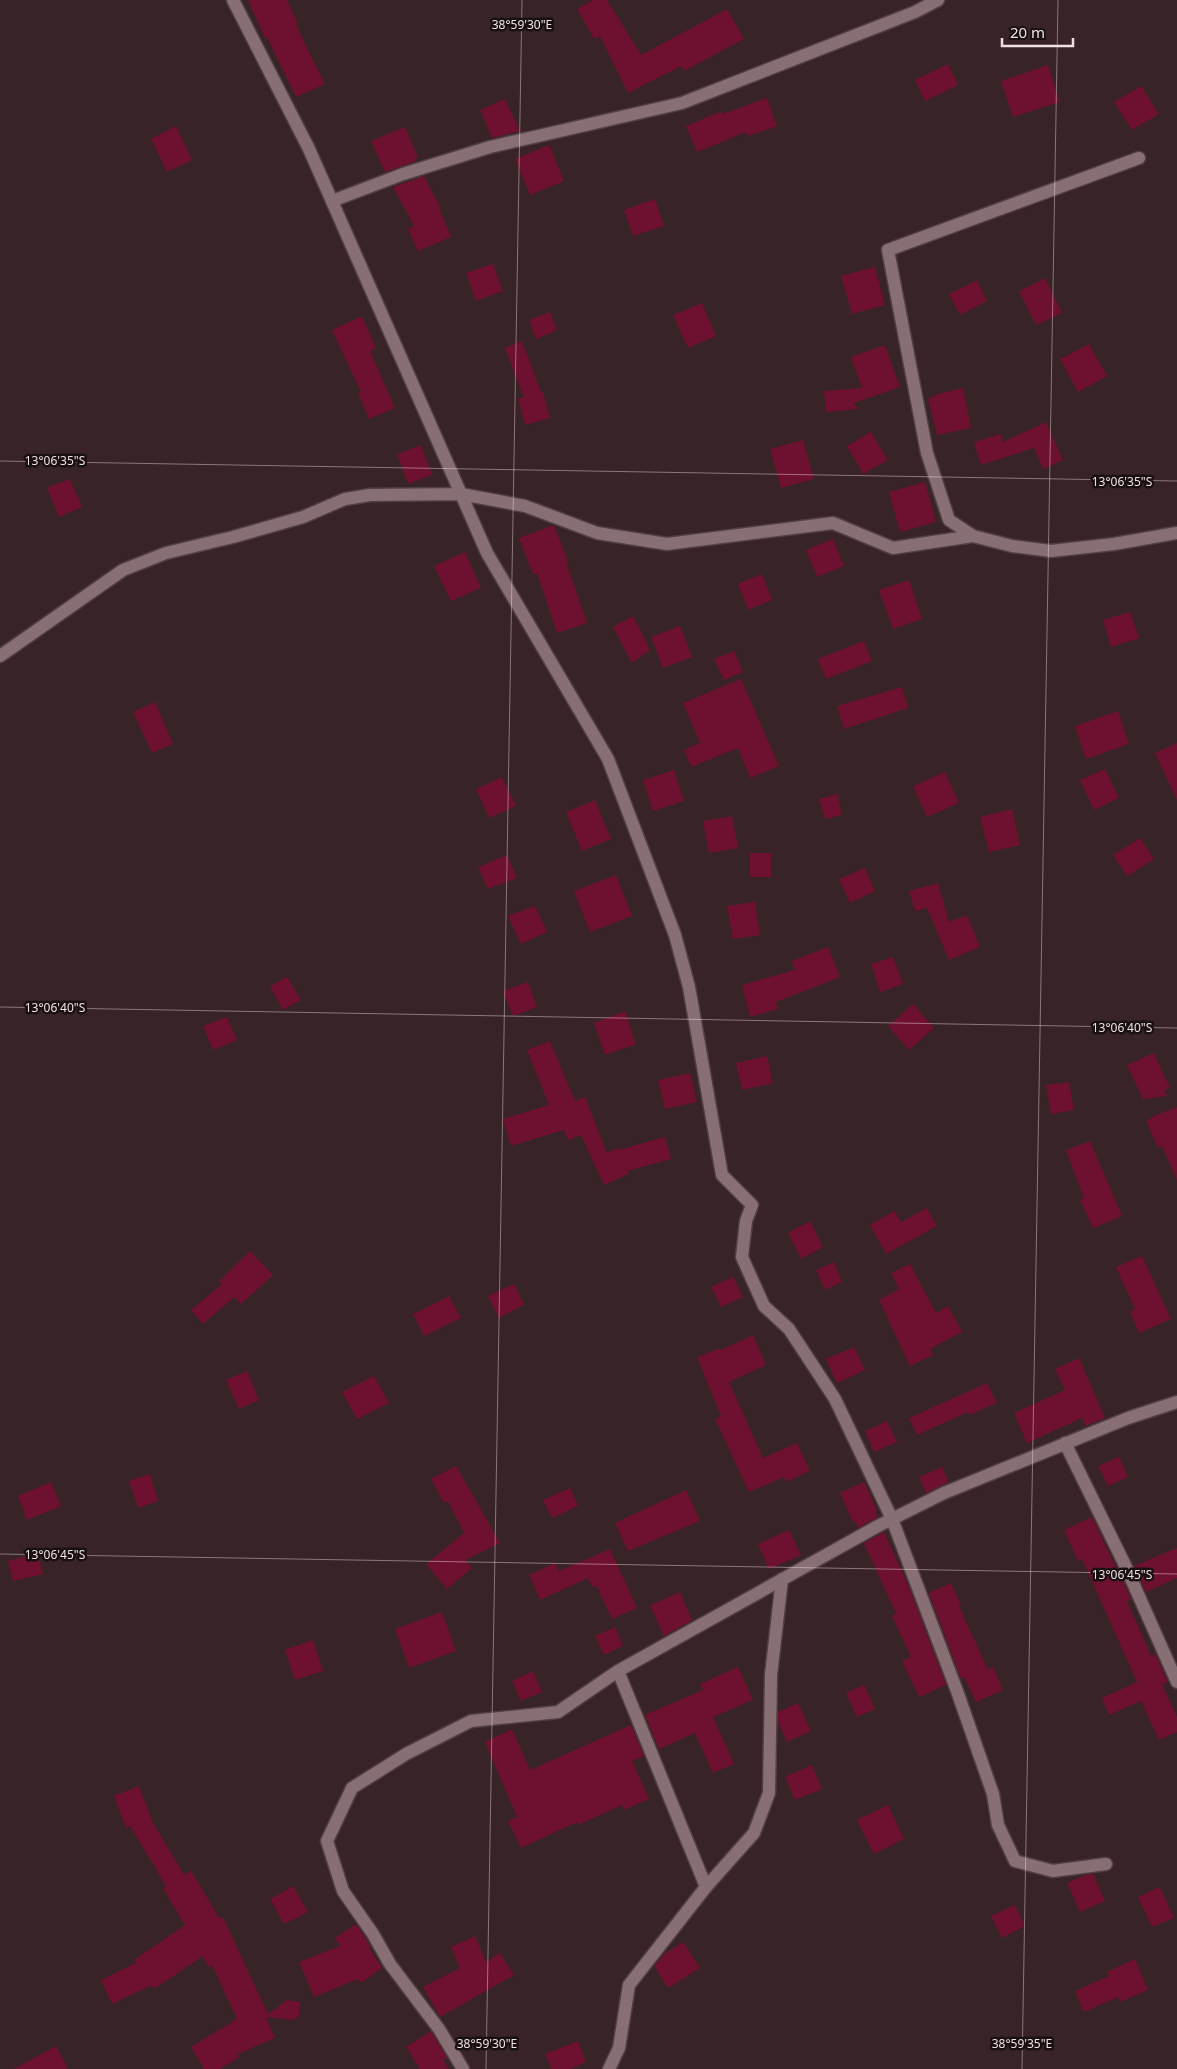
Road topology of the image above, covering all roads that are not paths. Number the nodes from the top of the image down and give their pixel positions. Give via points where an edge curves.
1 (233, 0) edge
2 (938, 0) edge
3 (1139, 158) dead end
4 (332, 201) junction
5 (461, 494) junction
6 (1177, 533) edge
7 (973, 536) junction
8 (0, 656) edge
9 (1177, 1402) edge
10 (1065, 1444) junction
11 (892, 1519) junction
12 (782, 1579) junction
13 (618, 1671) junction
14 (1177, 1682) edge
15 (1106, 1864) dead end
16 (706, 1887) junction
17 (463, 2069) edge
18 (609, 2069) edge

1 - 4 street
2 - 4 street via 915,12 682,103 490,148 403,174
3 - 7 street via 888,250 927,453 949,520
4 - 5 street
5 - 7 street via 525,506 597,533 667,544 833,523 892,548
5 - 8 street via 370,495 344,499 303,517 166,553 123,570
5 - 11 street via 487,553 608,759 675,934 689,987 722,1175 752,1205 746,1222 742,1257 764,1306 789,1329 835,1399
6 - 7 street via 1051,551
9 - 10 street
10 - 11 street via 944,1493
10 - 14 street via 1125,1564
11 - 12 street
11 - 15 street via 993,1794 998,1825 1015,1861 1053,1871
12 - 13 street
12 - 16 street via 771,1675 769,1793 754,1833
13 - 16 street
13 - 17 street via 558,1712 470,1721 406,1754 352,1788 327,1841 343,1891
16 - 18 street via 629,1985 619,2048

